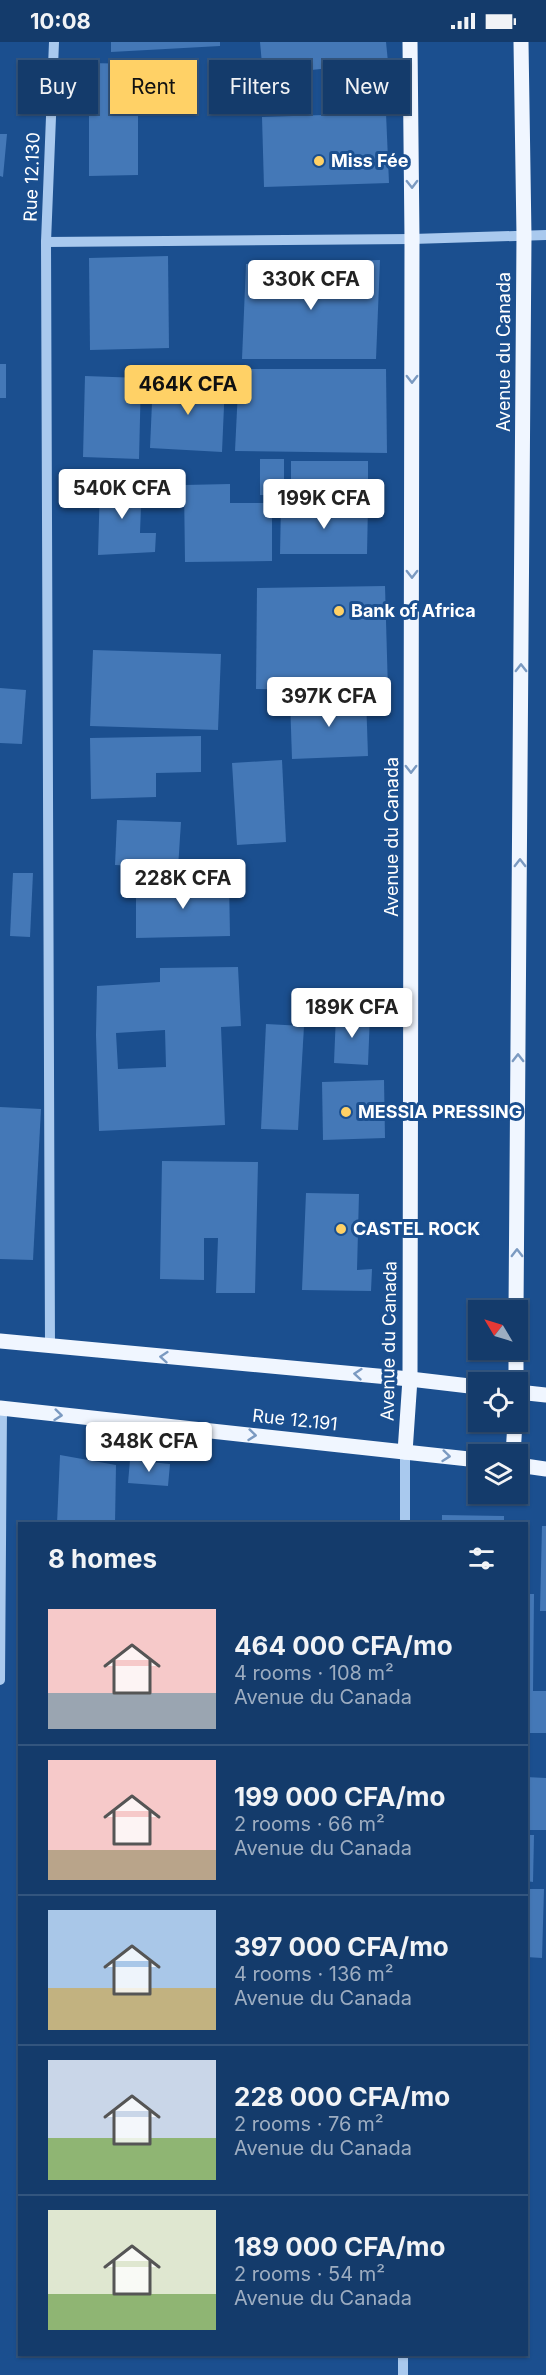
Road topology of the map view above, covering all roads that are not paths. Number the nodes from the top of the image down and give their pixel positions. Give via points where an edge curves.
1 (54, 42) edge
2 (410, 42) edge
3 (521, 42) edge
4 (546, 235) edge
5 (524, 236) junction
6 (412, 239) junction
7 (46, 242) junction
8 (516, 1300) edge
9 (0, 1341) edge
10 (50, 1347) junction
11 (410, 1378) junction
12 (468, 1387) edge
13 (528, 1393) edge
14 (546, 1395) edge
15 (1, 1408) edge
16 (405, 1452) junction
17 (468, 1459) edge
18 (528, 1466) edge
19 (546, 1469) edge
20 (405, 1522) edge
21 (0, 1680) edge
22 (403, 2356) edge
23 (403, 2375) edge

1 - 7 street, Rue 12.130
2 -> 6 main road, Avenue du Canada
3 - 5 main road, Avenue du Canada
4 - 5 street
5 - 6 street
8 -> 5 main road, Avenue du Canada
6 - 7 street
6 -> 11 main road, Avenue du Canada
7 - 10 street, Rue 12.130
9 - 10 main road
11 -> 10 main road
11 - 12 main road
11 - 16 main road, Avenue du Canada
13 - 14 main road
15 -> 16 main road, Rue 12.191
15 - 21 street
16 -> 17 main road, Rue 12.191
16 - 20 street
18 - 19 main road
22 - 23 street

